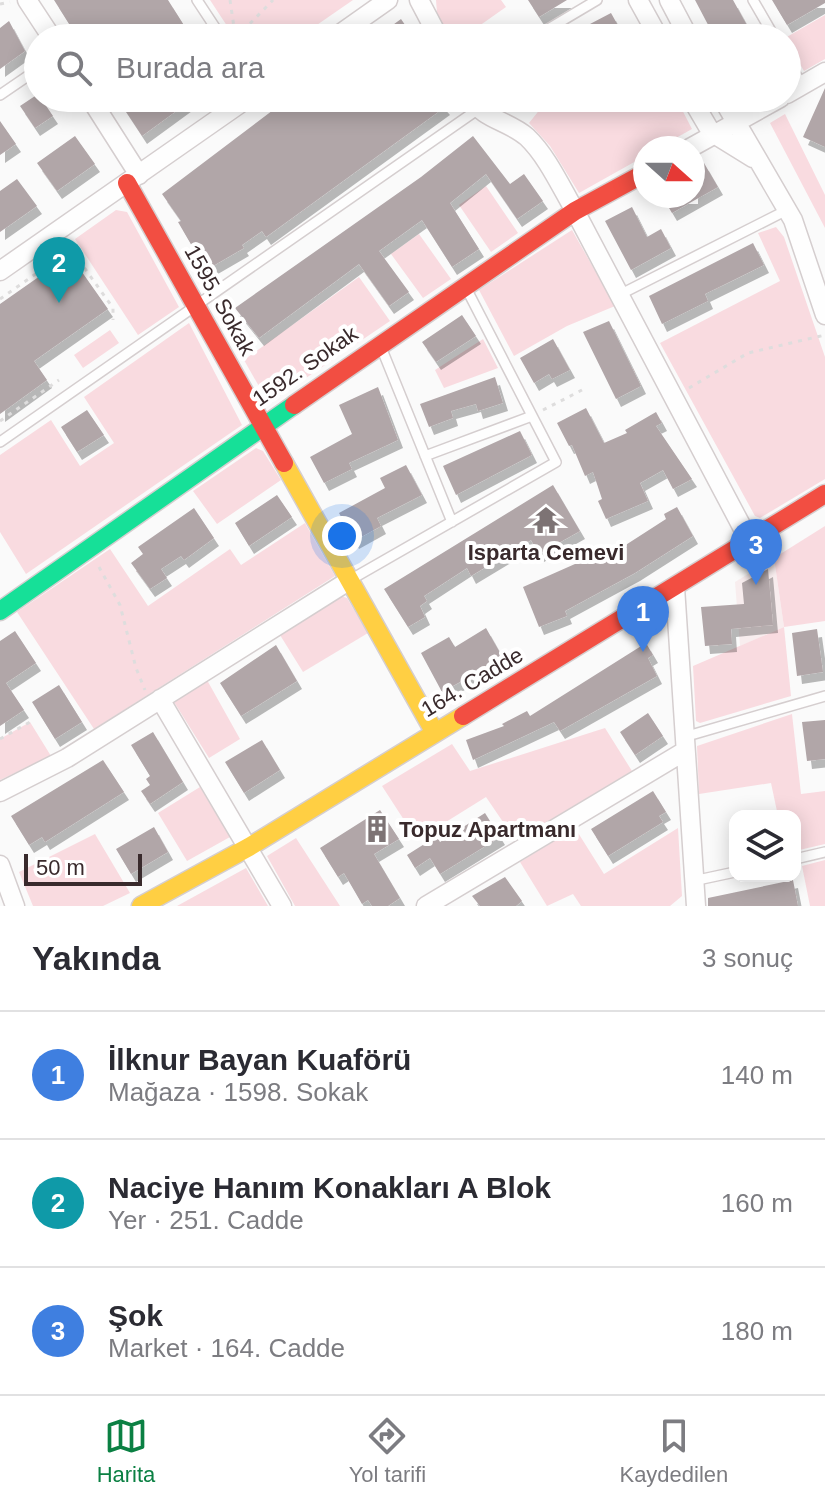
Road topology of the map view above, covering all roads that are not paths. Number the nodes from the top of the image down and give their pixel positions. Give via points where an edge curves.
1 (197, 0) edge
2 (388, 0) edge
3 (419, 0) edge
4 (597, 0) edge
5 (638, 0) edge
6 (669, 0) edge
7 (753, 0) edge
8 (20, 1) edge
9 (40, 24) edge
10 (213, 24) edge
11 (354, 24) edge
12 (432, 24) edge
13 (557, 24) edge
14 (651, 24) edge
15 (682, 24) edge
16 (767, 24) edge
17 (825, 72) edge
18 (24, 79) edge
19 (801, 86) edge
20 (0, 95) edge
21 (97, 112) edge
22 (228, 112) edge
23 (463, 112) edge
24 (487, 112) edge
25 (700, 112) edge
26 (730, 112) edge
27 (755, 112) edge
28 (736, 123) junction
29 (714, 135) junction
30 (705, 140) edge
31 (760, 164) junction
32 (133, 179) junction
33 (633, 180) edge
34 (787, 210) junction
35 (575, 211) junction
36 (0, 271) edge
37 (465, 285) junction
38 (621, 294) junction
39 (197, 308) junction
40 (825, 315) edge
41 (380, 344) junction
42 (532, 416) junction
43 (262, 425) junction
44 (0, 442) edge
45 (425, 456) junction
46 (825, 494) edge
47 (452, 522) junction
48 (750, 542) junction
49 (350, 580) junction
50 (675, 587) junction
51 (0, 611) edge
52 (825, 696) edge
53 (157, 701) junction
54 (435, 733) junction
55 (684, 744) junction
56 (0, 792) edge
57 (249, 847) junction
58 (825, 852) edge
59 (801, 858) edge
60 (0, 865) edge
61 (729, 873) edge
62 (693, 881) junction
63 (693, 905) edge
64 (15, 906) edge
65 (141, 906) edge
66 (282, 906) edge
67 (426, 906) edge

1 - 10 lane
2 - 11 street
3 - 12 street
4 - 13 lane
5 - 14 street
6 - 15 street
7 - 16 lane
8 - 9 street
17 - 19 street
18 - 20 lane
21 - 32 street
22 - 32 street
23 - 39 lane
24 - 35 street via 526,136
25 - 29 street
26 - 28 street
27 - 28 street
28 - 29 street
28 - 31 street
29 - 30 street
29 - 31 street
31 - 34 street
32 - 36 street
32 - 39 street, 1595. Sokak
33 - 35 street, 1592. Sokak
34 - 38 lane
34 - 40 street
35 - 37 street, 1592. Sokak
35 - 38 street
37 - 41 street, 1592. Sokak
37 - 42 lane
38 - 48 street
39 - 43 street, 1595. Sokak
39 - 44 lane
41 - 43 street, 1592. Sokak
41 - 45 lane
42 - 45 lane
42 - 47 lane via 556,462
43 - 49 street, 1595. Sokak
43 - 51 street, 1592. Sokak
45 - 47 lane
46 - 48 street, 164. Cadde
47 - 49 lane
48 - 50 street, 164. Cadde
49 - 53 street
49 - 54 street, 1595. Sokak
50 - 54 street, 164. Cadde
50 - 55 street
52 - 55 lane
53 - 56 street via 67,758
53 - 57 street
54 - 57 street, 164. Cadde
55 - 62 street
55 - 67 street
57 - 65 street, 164. Cadde
57 - 66 street
58 - 59 lane
60 - 64 street
61 - 62 lane
62 - 63 street

